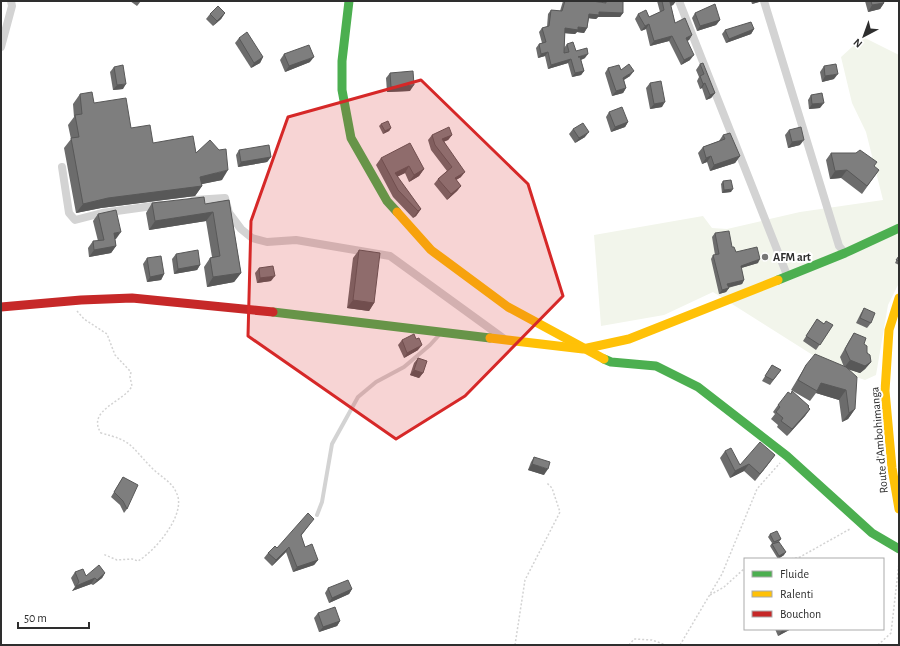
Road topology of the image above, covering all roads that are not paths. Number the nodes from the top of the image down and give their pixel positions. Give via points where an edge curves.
1 (11, 1) edge
2 (350, 1) edge
3 (679, 1) edge
4 (764, 1) edge
5 (1, 47) edge
6 (62, 168) dead end
7 (183, 202) edge
8 (168, 204) edge
9 (899, 228) edge
10 (845, 252) junction
11 (787, 275) junction
12 (899, 298) edge
13 (1, 307) edge
14 (443, 331) junction
15 (505, 340) junction
16 (583, 349) junction
17 (899, 509) edge
18 (317, 515) dead end
19 (899, 549) edge

1 - 5 street via 12,6
2 - 16 street via 342,61 342,90 351,138 387,201 432,250 508,307
3 - 11 street
4 - 10 street via 839,246
6 - 8 street via 69,213 75,220 102,213
7 - 15 street via 225,198 229,213 241,229 252,238 267,242 296,240 390,256
9 - 10 street
10 - 11 street
11 - 16 street via 629,339
12 - 17 street, Route d'Ambohimanga via 889,330 885,391 892,468
13 - 14 street via 73,300 132,298
14 - 15 street
14 - 18 lane via 404,367 376,382 358,397 332,444 322,502
15 - 16 street
16 - 19 street via 611,362 656,366 698,387 787,456 872,534

